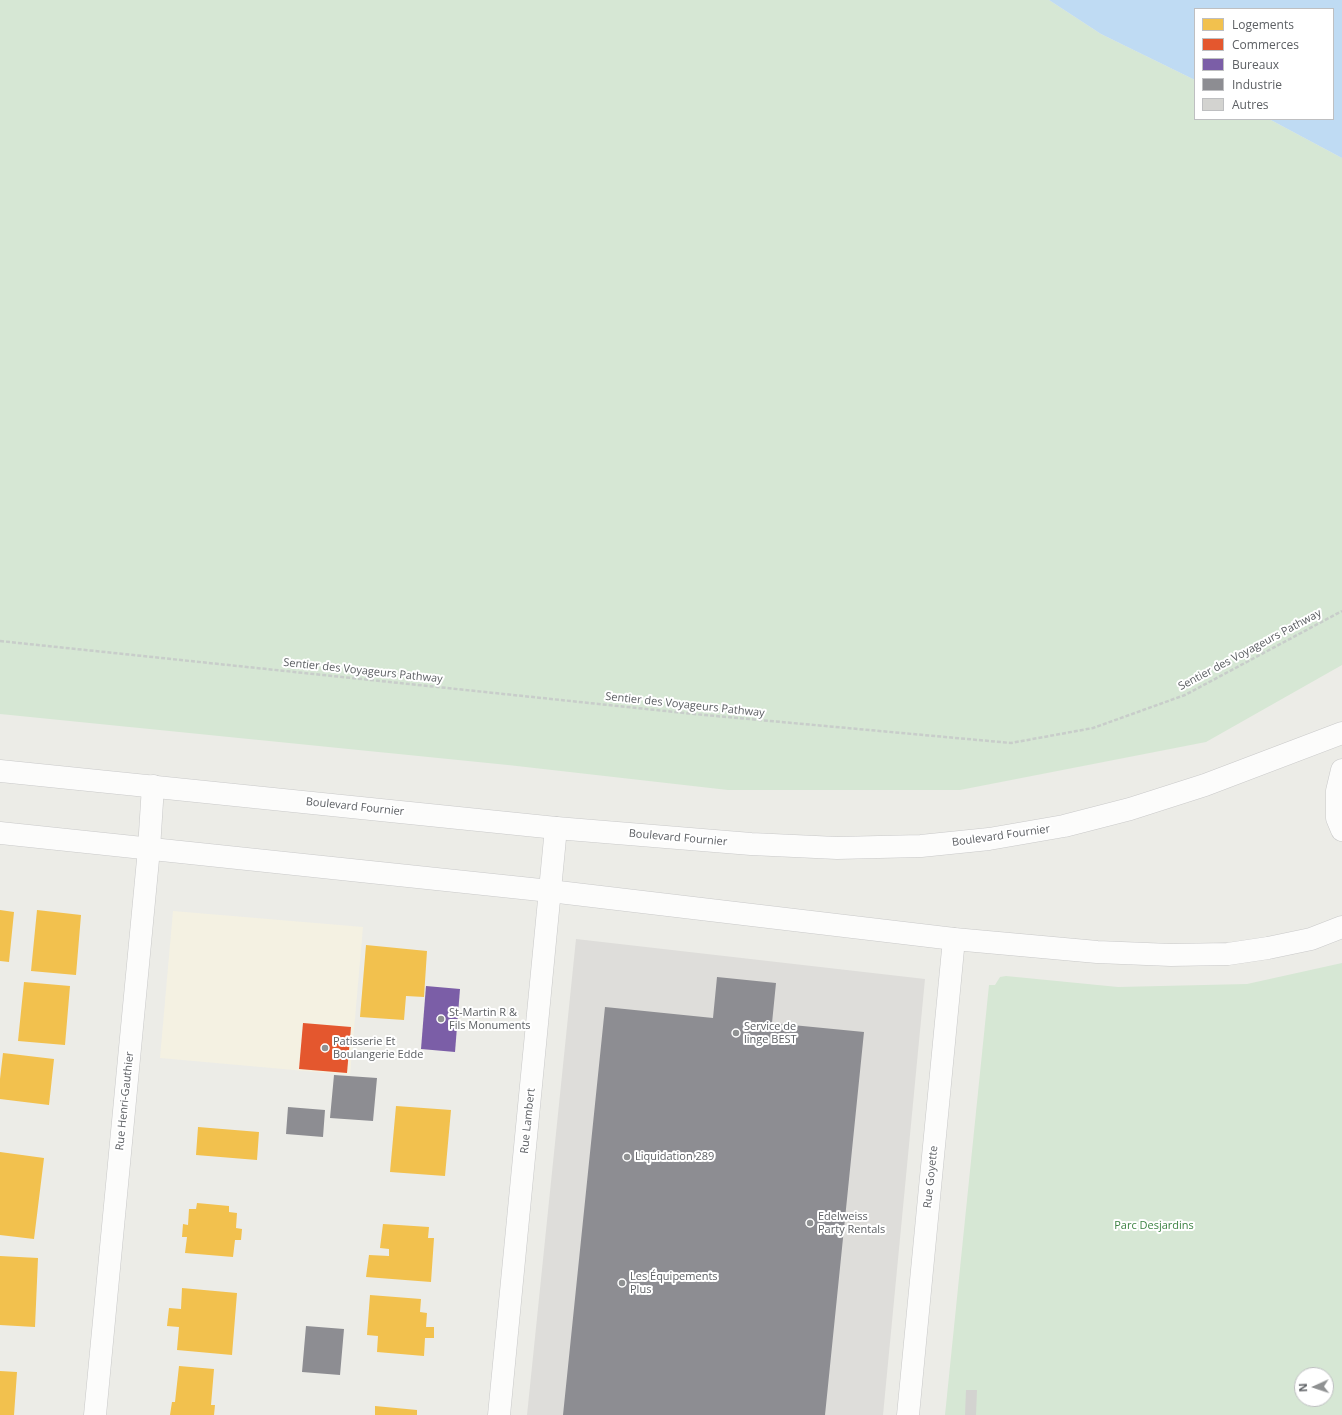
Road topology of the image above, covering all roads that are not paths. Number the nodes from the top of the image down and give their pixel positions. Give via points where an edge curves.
1 (1342, 733) edge
2 (1342, 770) edge
3 (0, 771) edge
4 (153, 786) junction
5 (556, 828) junction
6 (1342, 830) edge
7 (0, 833) edge
8 (149, 849) junction
9 (550, 891) junction
10 (1342, 927) edge
11 (954, 939) junction
12 (94, 1415) edge
13 (499, 1415) edge
14 (908, 1415) edge

1 - 5 main road, Boulevard Fournier via 1205,785 1130,809 1064,826 989,839 921,846 838,848 751,844
2 - 6 main road via 1337,791 1337,818
3 - 4 main road, Boulevard Fournier
4 - 5 main road, Boulevard Fournier
4 - 8 main road, Rue Henri-Gauthier
5 - 9 main road, Rue Lambert
7 - 8 main road
8 - 9 main road
8 - 12 main road, Rue Henri-Gauthier
9 - 11 main road
9 - 13 main road, Rue Lambert
10 - 11 main road via 1311,939 1228,954 1097,952
11 - 14 main road, Rue Goyette

